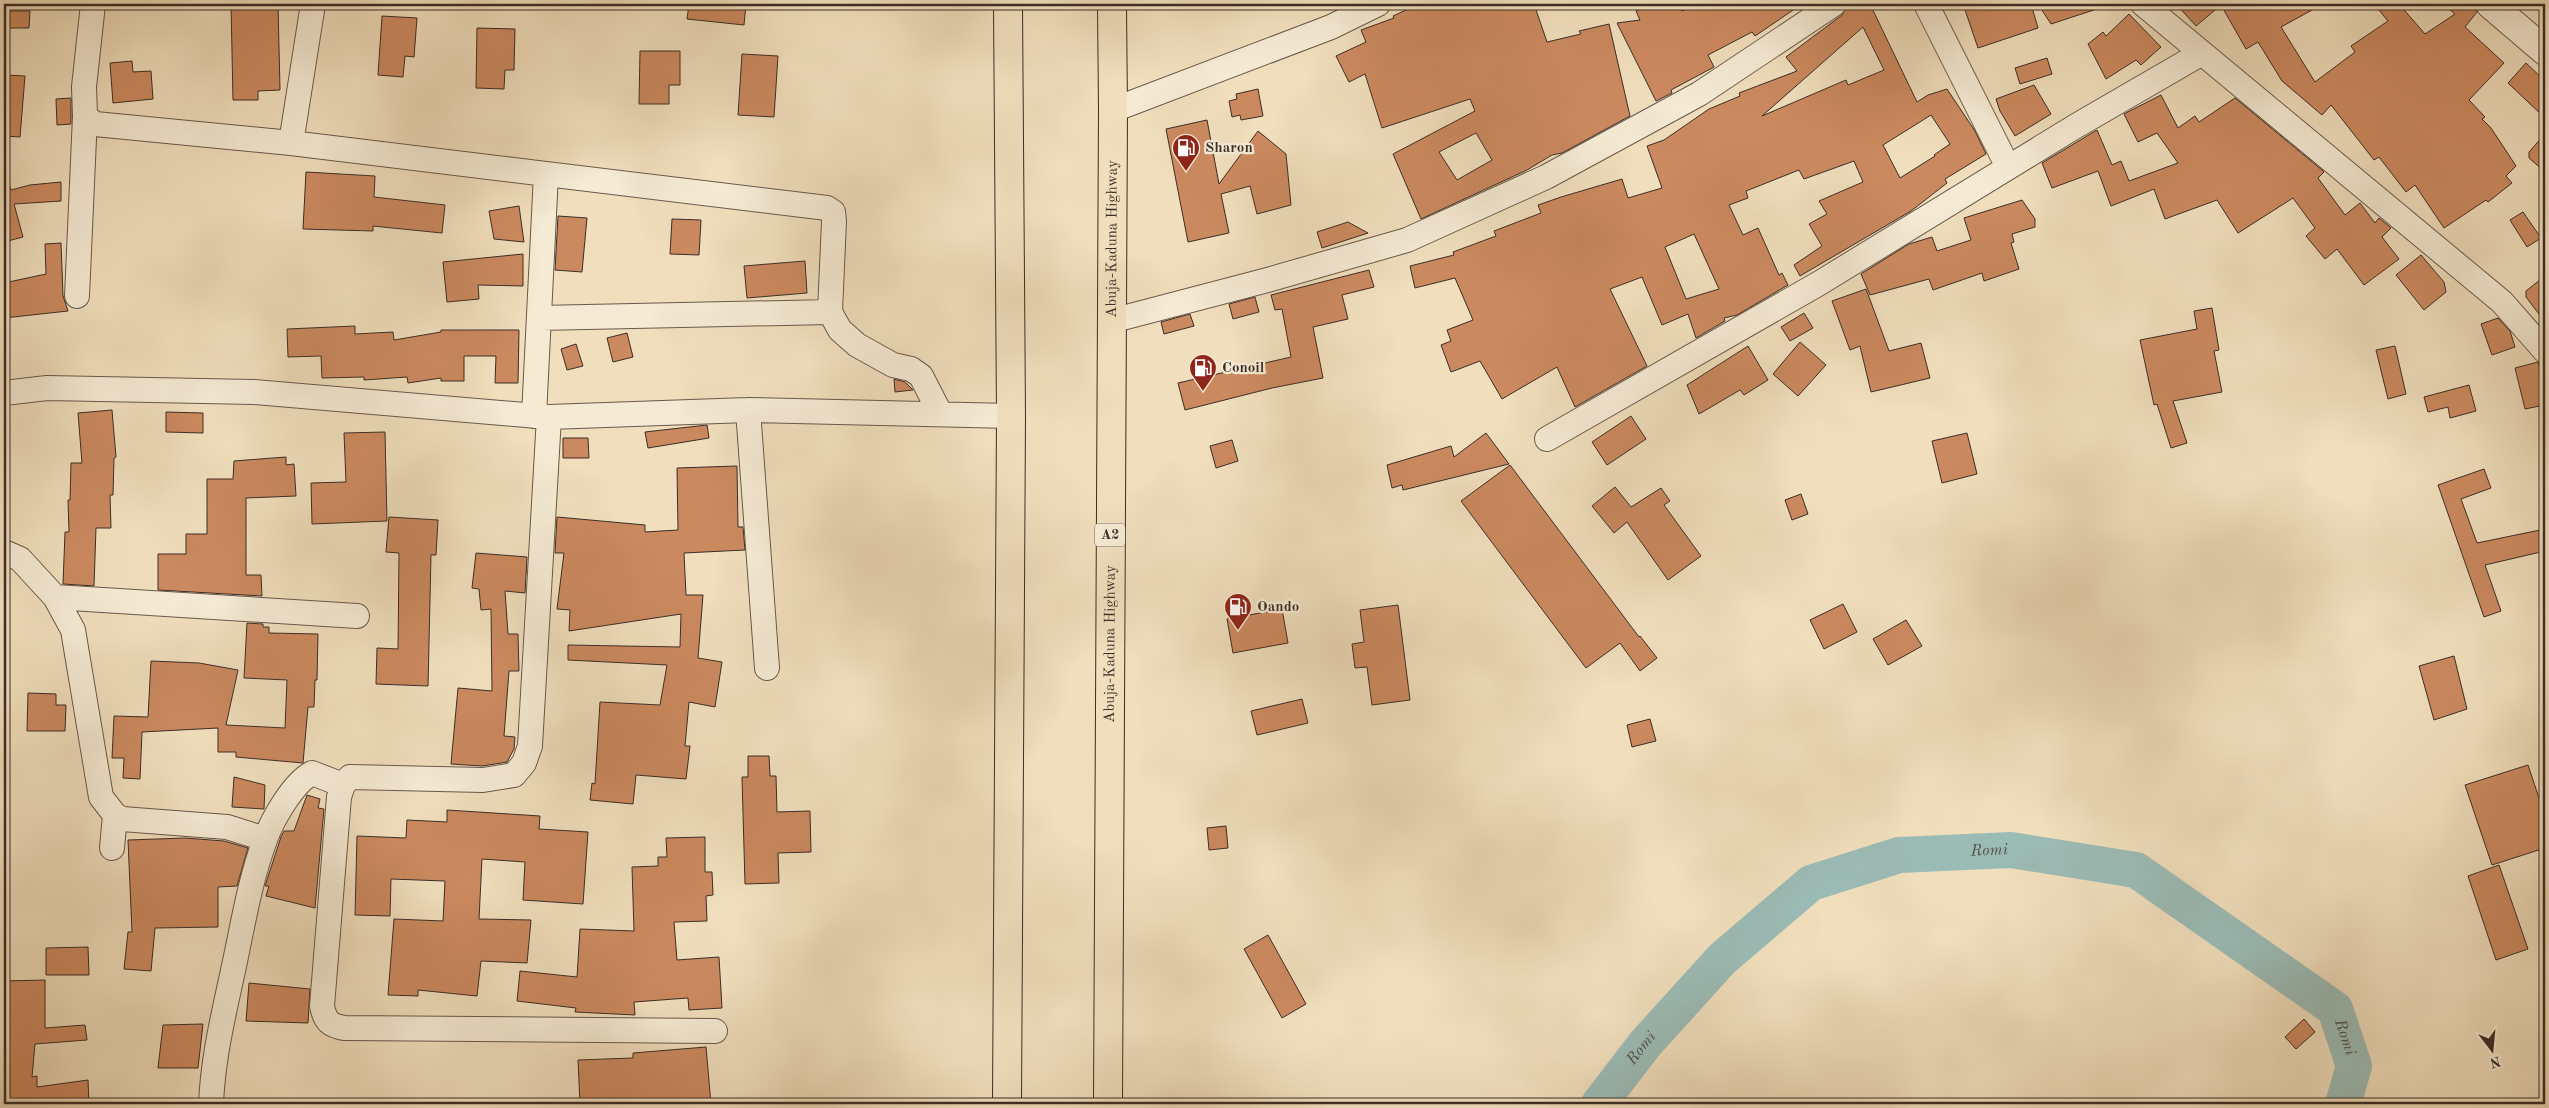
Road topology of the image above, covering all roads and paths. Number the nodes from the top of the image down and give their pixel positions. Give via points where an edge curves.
1 (93, 4) edge
2 (313, 4) edge
3 (1008, 4) edge
4 (1112, 4) edge
5 (1378, 4) edge
6 (1834, 4) edge
7 (1926, 4) edge
8 (2143, 4) edge
9 (2499, 7) edge
10 (2545, 51) edge
11 (2202, 53) junction
12 (1113, 110) junction
13 (84, 116) junction
14 (291, 143) junction
15 (2008, 167) junction
16 (546, 174) junction
17 (77, 296) dead end
18 (830, 312) junction
19 (539, 318) junction
20 (1111, 321) junction
21 (2545, 351) edge
22 (4, 393) edge
23 (748, 410) junction
24 (940, 413) junction
25 (1011, 416) junction
26 (541, 417) junction
27 (1547, 439) dead end
28 (4, 552) edge
29 (55, 597) junction
30 (357, 616) dead end
31 (767, 668) dead end
32 (343, 785) junction
33 (114, 815) junction
34 (265, 839) junction
35 (112, 848) dead end
36 (715, 1030) dead end
37 (211, 1104) edge
38 (1007, 1104) edge
39 (1108, 1104) edge

1 - 13 street
2 - 14 street
3 - 25 highway
4 - 12 highway, Abuja-Kaduna Highway / A2
5 - 12 street via 1331,27
6 - 20 street via 1699,94 1546,177 1407,240
7 - 15 street
8 - 11 street
9 - 10 street
11 - 15 street
11 - 21 street via 2502,302
12 - 20 highway, Abuja-Kaduna Highway / A2
13 - 14 street via 95,124
13 - 17 street
14 - 16 street
15 - 27 street via 1818,284
16 - 18 street via 827,208 833,212 834,221
16 - 19 street
18 - 19 street
18 - 24 street via 840,330 857,346 921,376
19 - 26 street
20 - 39 highway, Abuja-Kaduna Highway / A2
22 - 26 street via 47,388 254,392
23 - 24 street
23 - 26 street
23 - 31 street
24 - 25 street
25 - 38 highway
26 - 32 street via 530,746 524,763 514,775 483,780 350,777
28 - 29 street via 20,559
29 - 30 street
29 - 33 street via 73,630 101,798
32 - 34 street via 312,773 302,778
32 - 36 street via 339,797 322,1006 324,1017 332,1026
33 - 34 street via 122,819 227,827
33 - 35 street
34 - 37 street via 214,1058

